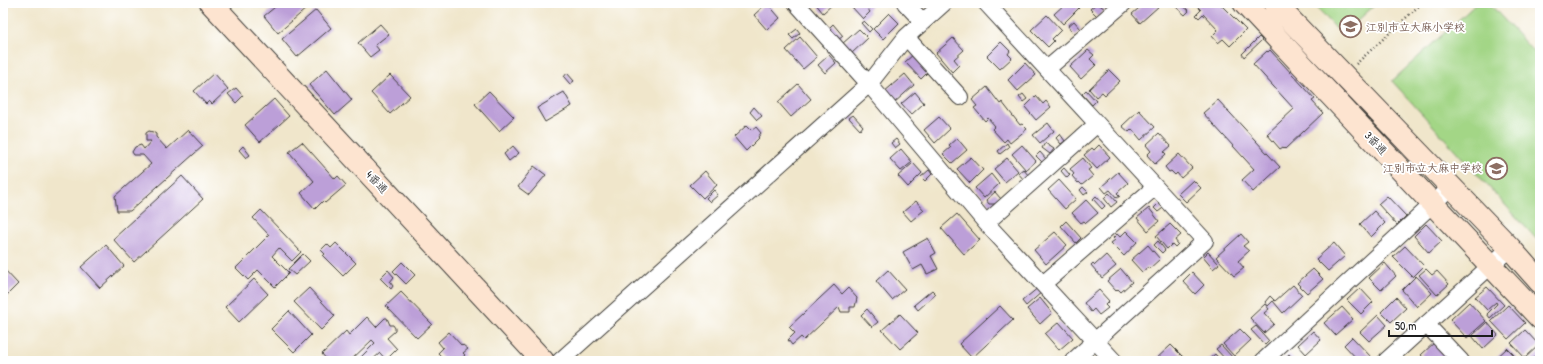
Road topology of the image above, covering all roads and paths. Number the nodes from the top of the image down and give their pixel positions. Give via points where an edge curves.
1 (212, 3) edge
2 (796, 3) edge
3 (905, 3) edge
4 (944, 3) edge
5 (986, 3) edge
6 (1124, 3) edge
7 (1244, 3) edge
8 (1274, 3) edge
9 (1422, 3) edge
10 (923, 22) junction
11 (906, 37) junction
12 (1047, 69) junction
13 (1344, 75) junction
14 (869, 84) junction
15 (960, 98) dead end
16 (1097, 124) junction
17 (1155, 187) junction
18 (1451, 187) junction
19 (1434, 204) junction
20 (986, 223) junction
21 (1510, 248) junction
22 (1491, 264) junction
23 (1540, 282) edge
24 (1043, 284) junction
25 (1540, 318) edge
26 (1426, 324) junction
27 (1095, 341) junction
28 (544, 361) edge
29 (560, 361) edge
30 (1073, 361) edge
31 (1114, 361) edge
32 (1263, 361) edge
33 (1386, 361) edge
34 (1461, 361) edge

1 - 28 street, 4番通
2 - 14 street
3 - 10 street
4 - 10 street
5 - 12 street
6 - 12 street
7 - 19 street, 3番通
8 - 13 street
9 - 13 path
10 - 11 street
11 - 14 street
11 - 15 street
12 - 16 street
13 - 18 street
14 - 20 street
14 - 29 street
16 - 17 street
16 - 20 street
17 - 24 street
17 - 27 street via 1205,241
18 - 19 street
18 - 21 street
19 - 22 street, 3番通
19 - 32 street
20 - 24 street
21 - 22 street
21 - 23 street
22 - 25 street, 3番通
22 - 26 street
24 - 27 street
26 - 33 street
26 - 34 street
27 - 30 street
27 - 31 street

